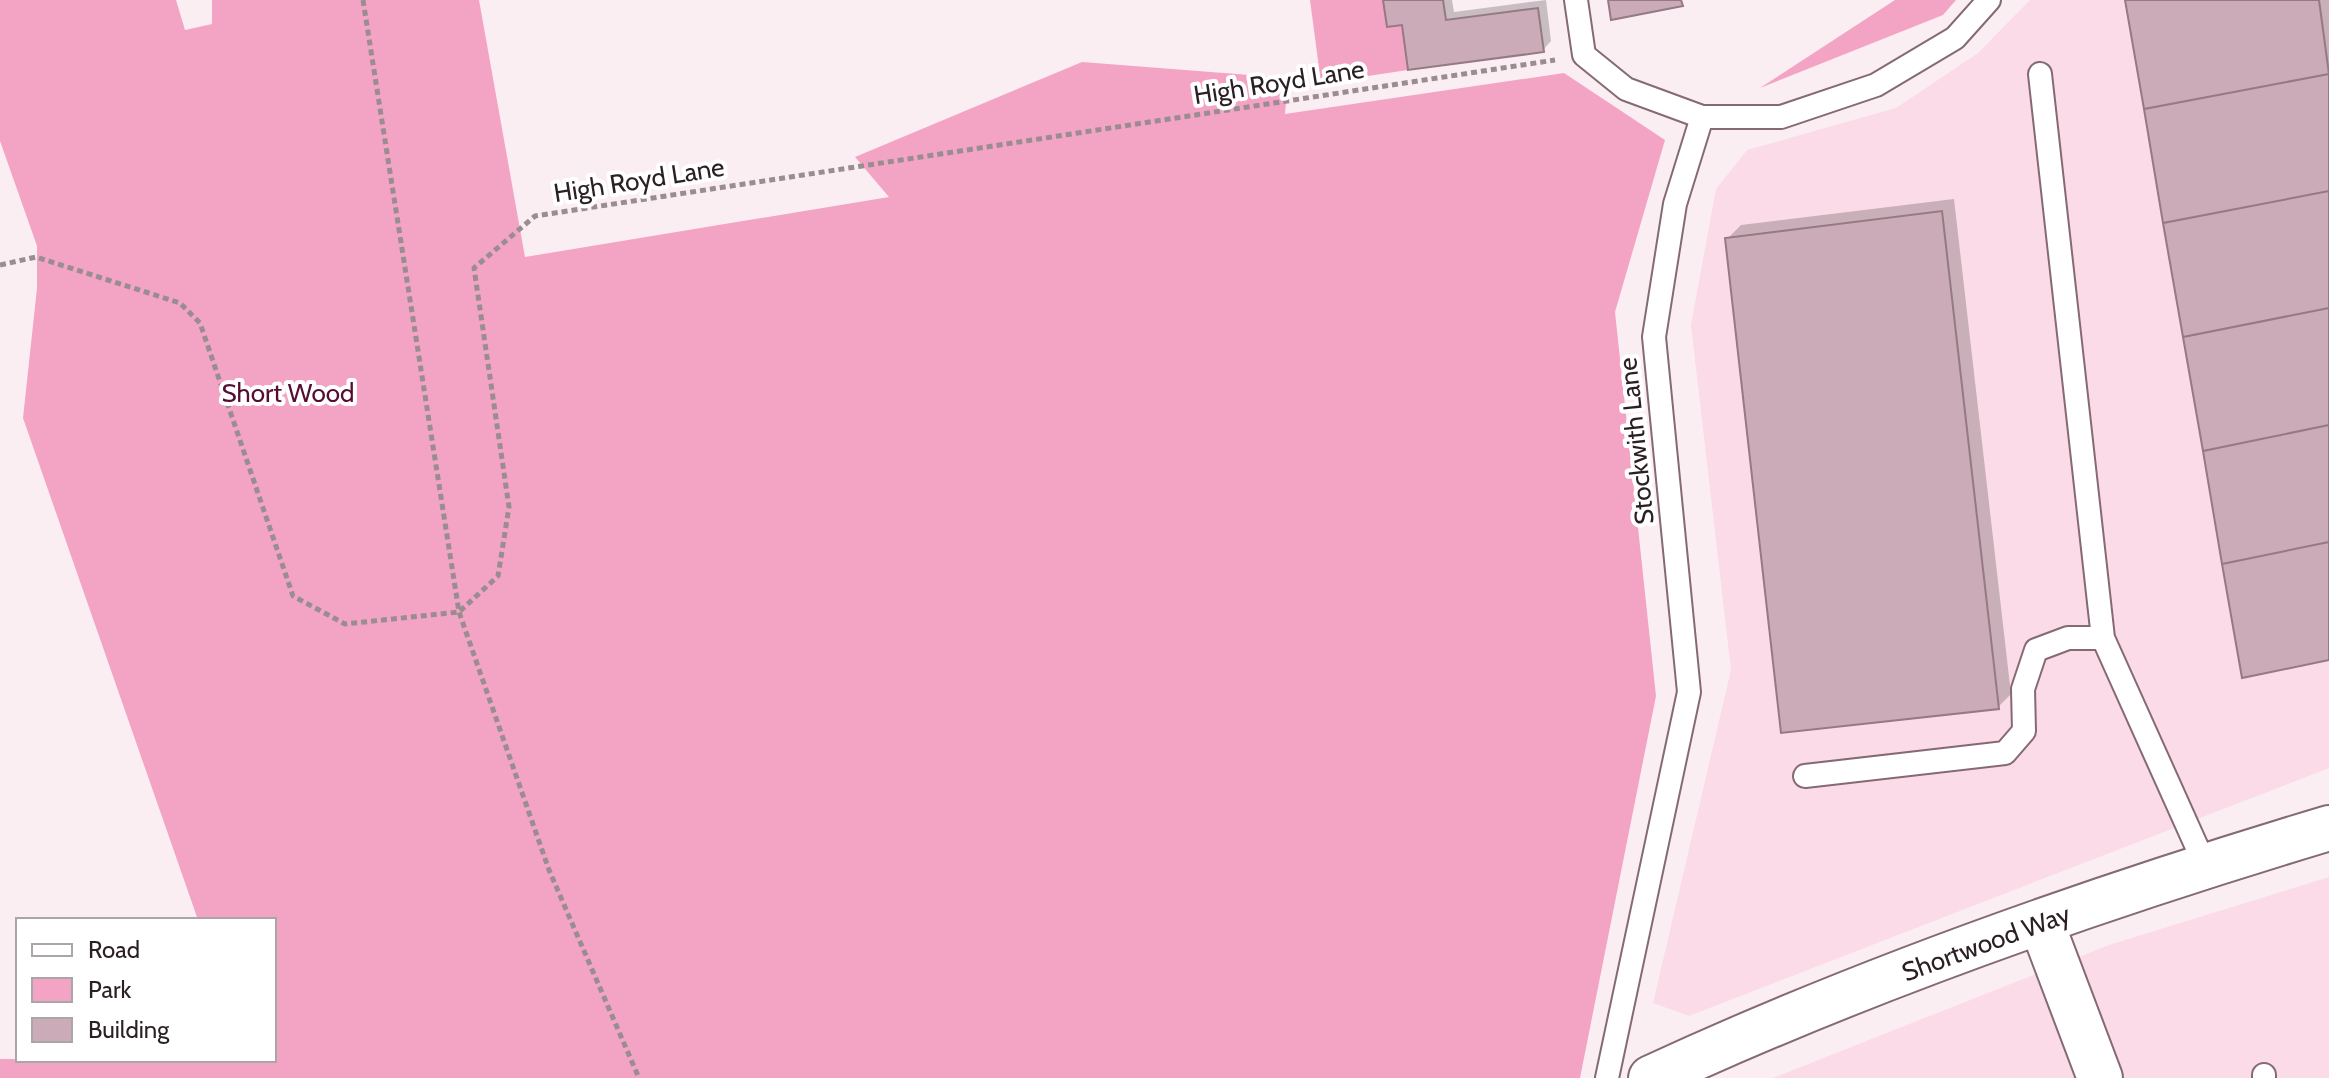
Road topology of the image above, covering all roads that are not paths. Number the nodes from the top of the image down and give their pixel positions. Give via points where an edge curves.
1 (1576, 0) edge
2 (1989, 0) edge
3 (2040, 74) dead end
4 (1702, 117) junction
5 (2103, 638) junction
6 (1805, 776) dead end
7 (2329, 828) edge
8 (2205, 865) junction
9 (2041, 922) junction
10 (1607, 1078) edge
11 (1651, 1078) edge
12 (2100, 1078) edge

1 - 4 lane via 1584,55 1626,89
2 - 4 lane via 1955,38 1876,85 1781,117
3 - 5 lane
4 - 10 lane, Stockwith Lane via 1675,204 1654,337 1689,692
5 - 6 lane via 2068,638 2036,650 2023,689 2024,731 2005,753
5 - 8 lane
7 - 8 street, Shortwood Way
8 - 9 street, Shortwood Way
9 - 11 street, Shortwood Way via 1759,1028
9 - 12 street

